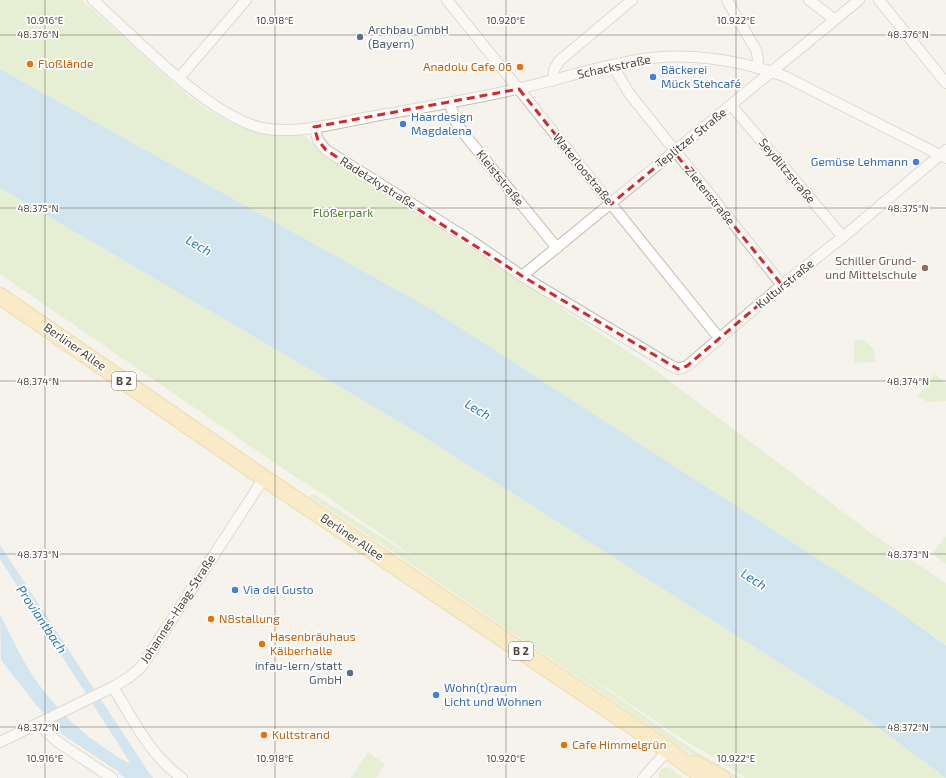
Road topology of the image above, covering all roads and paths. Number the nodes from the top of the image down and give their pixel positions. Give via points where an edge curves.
1 (93, 0) edge
2 (246, 0) edge
3 (446, 0) edge
4 (727, 0) edge
5 (809, 0) edge
6 (859, 0) edge
7 (879, 0) edge
8 (629, 1) edge
9 (834, 19) junction
10 (613, 66) junction
11 (757, 68) junction
12 (772, 72) junction
13 (179, 78) junction
14 (553, 81) junction
15 (946, 83) edge
16 (519, 89) junction
17 (450, 104) junction
18 (731, 105) junction
19 (314, 126) junction
20 (674, 152) junction
21 (944, 154) edge
22 (611, 204) junction
23 (843, 237) junction
24 (557, 248) junction
25 (522, 276) junction
26 (782, 285) junction
27 (0, 296) edge
28 (719, 338) junction
29 (678, 369) joint
30 (264, 478) junction
31 (113, 687) junction
32 (42, 722) junction
33 (0, 742) edge
34 (670, 752) junction
35 (112, 778) edge
36 (182, 778) edge
37 (643, 778) edge
38 (695, 778) edge
39 (705, 778) edge
40 (722, 778) edge

1 - 13 street
2 - 13 street
3 - 16 street, Waterloostraße
4 - 11 street via 756,50
5 - 9 street
6 - 9 street, Teplitzer Straße
7 - 15 street
8 - 14 street via 559,60 554,70
9 - 12 street, Teplitzer Straße
10 - 11 street, Schackstraße via 637,60 678,57 723,60
10 - 14 street, Schackstraße
10 - 20 street, Zietenstraße via 629,93
11 - 12 street, Schackstraße
12 - 18 street, Teplitzer Straße
12 - 21 street, Schackstraße
13 - 19 street via 218,107 262,128
14 - 16 street, Schackstraße
16 - 17 street, Schackstraße
16 - 22 street, Waterloostraße
17 - 19 street, Schackstraße
17 - 24 street, Kleiststraße via 457,124 465,135
18 - 20 street, Teplitzer Straße
18 - 23 street, Seydlitzstraße
19 - 25 street, Radetzkystraße via 318,140 326,150 473,242
20 - 22 street, Teplitzer Straße
20 - 26 street, Zietenstraße
21 - 23 street, Kulturstraße
22 - 24 street, Teplitzer Straße
22 - 28 street, Waterloostraße
23 - 26 street, Kulturstraße
24 - 25 street, Teplitzer Straße
25 - 29 street, Radetzkystraße
26 - 28 street, Kulturstraße
27 - 30 main road, Berliner Allee / B 2
28 - 29 street, Kulturstraße via 687,366
30 - 31 street, Johannes-Haag-Straße via 149,657 141,668
30 - 34 main road, Berliner Allee / B 2
31 - 32 street, Johannes-Haag-Straße
31 - 36 street via 153,748 166,765
32 - 33 street, Johannes-Haag-Straße
32 - 35 street via 58,742
34 - 37 street
34 - 38 main road
34 - 39 main road, Berliner Allee / B 2
34 - 40 main road

